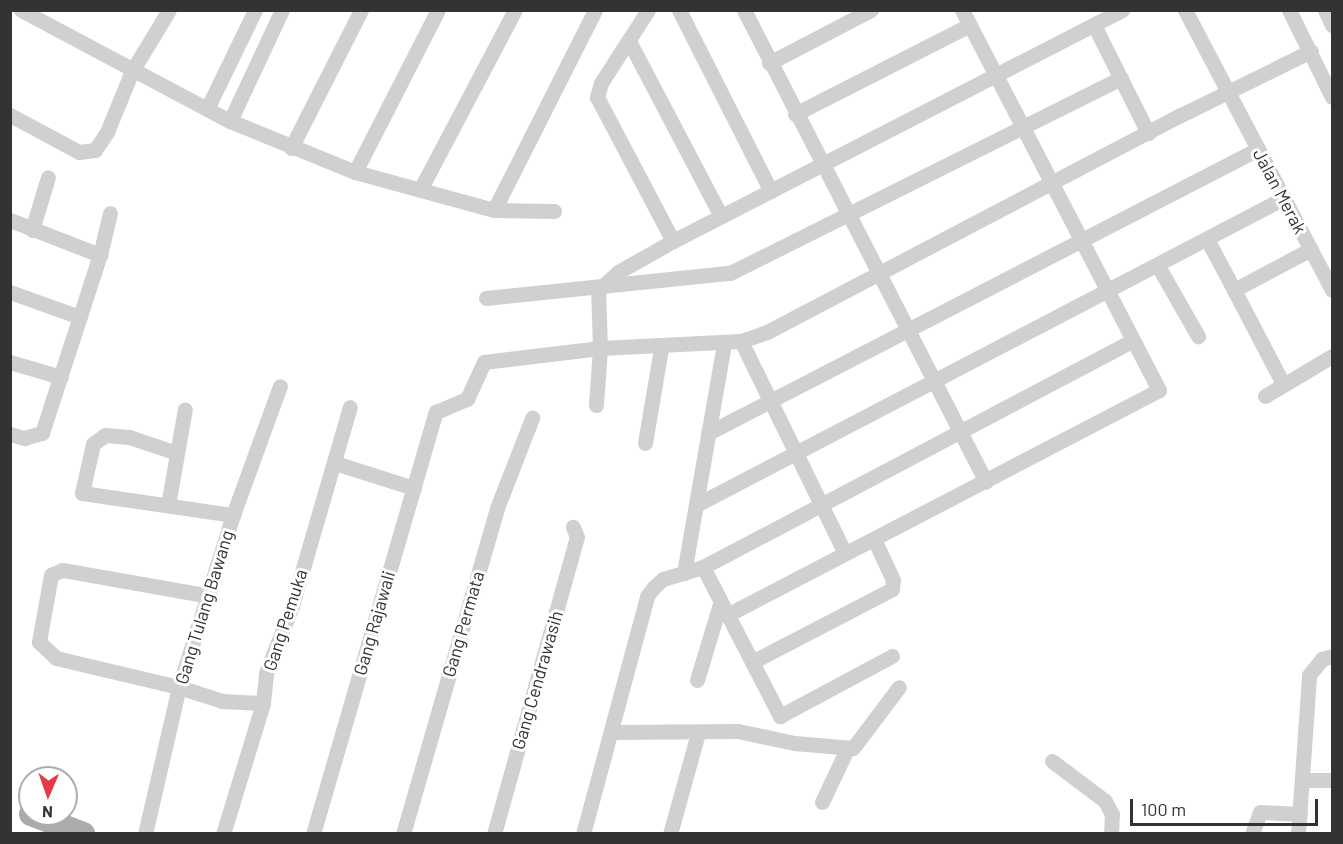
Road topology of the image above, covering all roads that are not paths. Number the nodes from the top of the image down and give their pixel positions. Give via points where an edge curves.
1 (21, 10) edge
2 (169, 10) edge
3 (255, 10) edge
4 (282, 10) edge
5 (361, 10) edge
6 (438, 10) edge
7 (515, 10) edge
8 (595, 10) edge
9 (648, 10) edge
10 (679, 10) edge
11 (871, 10) edge
12 (962, 10) edge
13 (1122, 10) edge
14 (1185, 10) edge
15 (1289, 10) edge
16 (1325, 10) edge
17 (748, 12) edge
18 (1094, 24) junction
19 (970, 25) junction
20 (1332, 25) edge
21 (629, 41) junction
22 (1311, 51) junction
23 (769, 63) junction
24 (132, 71) junction
25 (997, 76) junction
26 (1120, 78) junction
27 (1228, 92) junction
28 (1332, 97) edge
29 (207, 109) junction
30 (795, 114) junction
31 (10, 115) edge
32 (230, 121) junction
33 (1022, 126) junction
34 (1148, 133) junction
35 (291, 148) junction
36 (1258, 150) junction
37 (823, 166) junction
38 (355, 172) junction
39 (48, 177) dead end
40 (1053, 184) junction
41 (420, 190) junction
42 (771, 191) junction
43 (1284, 198) junction
44 (494, 210) junction
45 (554, 211) dead end
46 (110, 213) dead end
47 (721, 216) junction
48 (849, 216) junction
49 (10, 220) edge
50 (32, 230) junction
51 (673, 241) junction
52 (1208, 241) junction
53 (1082, 242) junction
54 (1311, 249) junction
55 (100, 255) junction
56 (1158, 266) junction
57 (878, 276) junction
58 (600, 287) junction
59 (1107, 290) junction
60 (1234, 290) junction
61 (1332, 290) edge
62 (10, 292) edge
63 (486, 298) dead end
64 (80, 317) junction
65 (908, 330) junction
66 (1198, 336) dead end
67 (1133, 340) junction
68 (741, 342) junction
69 (724, 343) junction
70 (600, 348) junction
71 (661, 348) junction
72 (1332, 356) edge
73 (10, 362) edge
74 (61, 377) junction
75 (934, 381) junction
76 (1282, 382) junction
77 (280, 386) dead end
78 (1265, 396) dead end
79 (769, 401) junction
80 (596, 405) dead end
81 (350, 407) dead end
82 (185, 409) dead end
83 (532, 418) dead end
84 (959, 432) junction
85 (708, 433) junction
86 (10, 434) edge
87 (645, 443) dead end
88 (177, 453) junction
89 (794, 453) junction
90 (335, 463) junction
91 (986, 482) junction
92 (414, 488) junction
93 (819, 502) junction
94 (168, 505) junction
95 (696, 505) junction
96 (233, 515) junction
97 (573, 528) dead end
98 (874, 539) junction
99 (845, 553) junction
100 (703, 567) junction
101 (684, 573) junction
102 (210, 596) junction
103 (724, 610) junction
104 (892, 656) dead end
105 (1332, 656) edge
106 (752, 662) junction
107 (697, 680) dead end
108 (180, 687) junction
109 (899, 687) dead end
110 (262, 703) junction
111 (612, 732) junction
112 (698, 734) junction
113 (847, 749) junction
114 (1052, 761) dead end
115 (1302, 780) junction
116 (1332, 780) edge
117 (822, 802) dead end
118 (1300, 814) junction
119 (62, 826) edge
120 (83, 834) edge
121 (145, 834) edge
122 (224, 834) edge
123 (313, 834) edge
124 (403, 834) edge
125 (494, 834) edge
126 (583, 834) edge
127 (669, 834) edge
128 (1111, 834) edge
129 (1252, 834) edge
130 (1298, 834) edge

1 - 24 street
2 - 24 street
3 - 29 street
4 - 32 street
5 - 35 street
6 - 38 street
7 - 41 street
8 - 44 street
9 - 21 street
10 - 42 street
11 - 23 street
12 - 19 street
13 - 18 street
14 - 27 street, Jalan Merak
15 - 22 street
16 - 20 street
17 - 23 street
18 - 25 street
18 - 26 street
19 - 25 street
19 - 30 street
21 - 47 street
21 - 51 street via 601,83 598,102
22 - 27 street
22 - 28 street
23 - 30 street
24 - 29 street
24 - 31 street via 107,132 94,150 79,152
25 - 33 street
25 - 37 street
26 - 33 street
26 - 34 street
27 - 34 street
27 - 36 street, Jalan Merak
29 - 32 street
30 - 37 street
32 - 35 street
33 - 40 street
33 - 48 street
34 - 40 street
35 - 38 street
36 - 43 street, Jalan Merak
36 - 53 street
37 - 42 street
37 - 48 street
38 - 41 street
39 - 50 street
40 - 53 street
40 - 57 street
41 - 44 street
42 - 47 street
43 - 52 street
43 - 54 street, Jalan Merak
44 - 45 street
46 - 55 street
47 - 51 street
48 - 57 street
48 - 58 street via 730,273
49 - 50 street
50 - 55 street
51 - 58 street via 618,272
52 - 56 street
52 - 60 street
53 - 59 street
53 - 65 street
54 - 60 street
54 - 61 street, Jalan Merak
55 - 64 street
56 - 59 street
56 - 66 street
57 - 65 street
57 - 68 street
58 - 63 street
58 - 70 street
59 - 67 street
59 - 75 street
60 - 76 street
62 - 64 street
64 - 74 street
65 - 75 street
65 - 79 street
67 - 84 street
67 - 91 street via 1158,387 1157,392
68 - 69 street
68 - 79 street
69 - 71 street
69 - 85 street
70 - 71 street
70 - 80 street
70 - 92 street, Gang Rajawali via 487,360 479,366 468,399 436,412
71 - 87 street
72 - 76 street
73 - 74 street
74 - 86 street via 42,433 24,438
75 - 84 street
75 - 89 street
76 - 78 street
77 - 96 street, Gang Tulang Bawang
79 - 85 street
79 - 89 street
81 - 90 street, Gang Pemuka
82 - 88 street
83 - 124 street, Gang Permata via 497,508
84 - 91 street
84 - 93 street
85 - 95 street
88 - 94 street
88 - 94 street via 129,437 105,435 93,444 82,493
89 - 93 street
89 - 95 street
90 - 92 street
90 - 110 street, Gang Pemuka via 292,606 266,673
91 - 98 street
92 - 123 street, Gang Rajawali
93 - 99 street
93 - 100 street
94 - 96 street
95 - 101 street
96 - 102 street, Gang Tulang Bawang
97 - 125 street, Gang Cendrawasih via 577,537
98 - 99 street
98 - 106 street via 893,580 892,589
99 - 103 street
100 - 101 street
100 - 103 street
101 - 111 street via 663,579 647,596
102 - 108 street, Gang Tulang Bawang
102 - 108 street via 77,571 62,570 51,576 39,642 48,655
103 - 106 street
103 - 107 street
104 - 106 street via 780,716
105 - 115 street via 1318,663 1309,675
108 - 110 street via 222,701
108 - 121 street, Gang Tulang Bawang
109 - 113 street via 860,743
110 - 122 street, Gang Pemuka
111 - 112 street
111 - 126 street
112 - 113 street via 738,731
112 - 127 street
113 - 117 street
114 - 128 street via 1105,801 1112,814
115 - 116 street
115 - 118 street
118 - 129 street via 1260,812
118 - 130 street
119 - 120 main road

